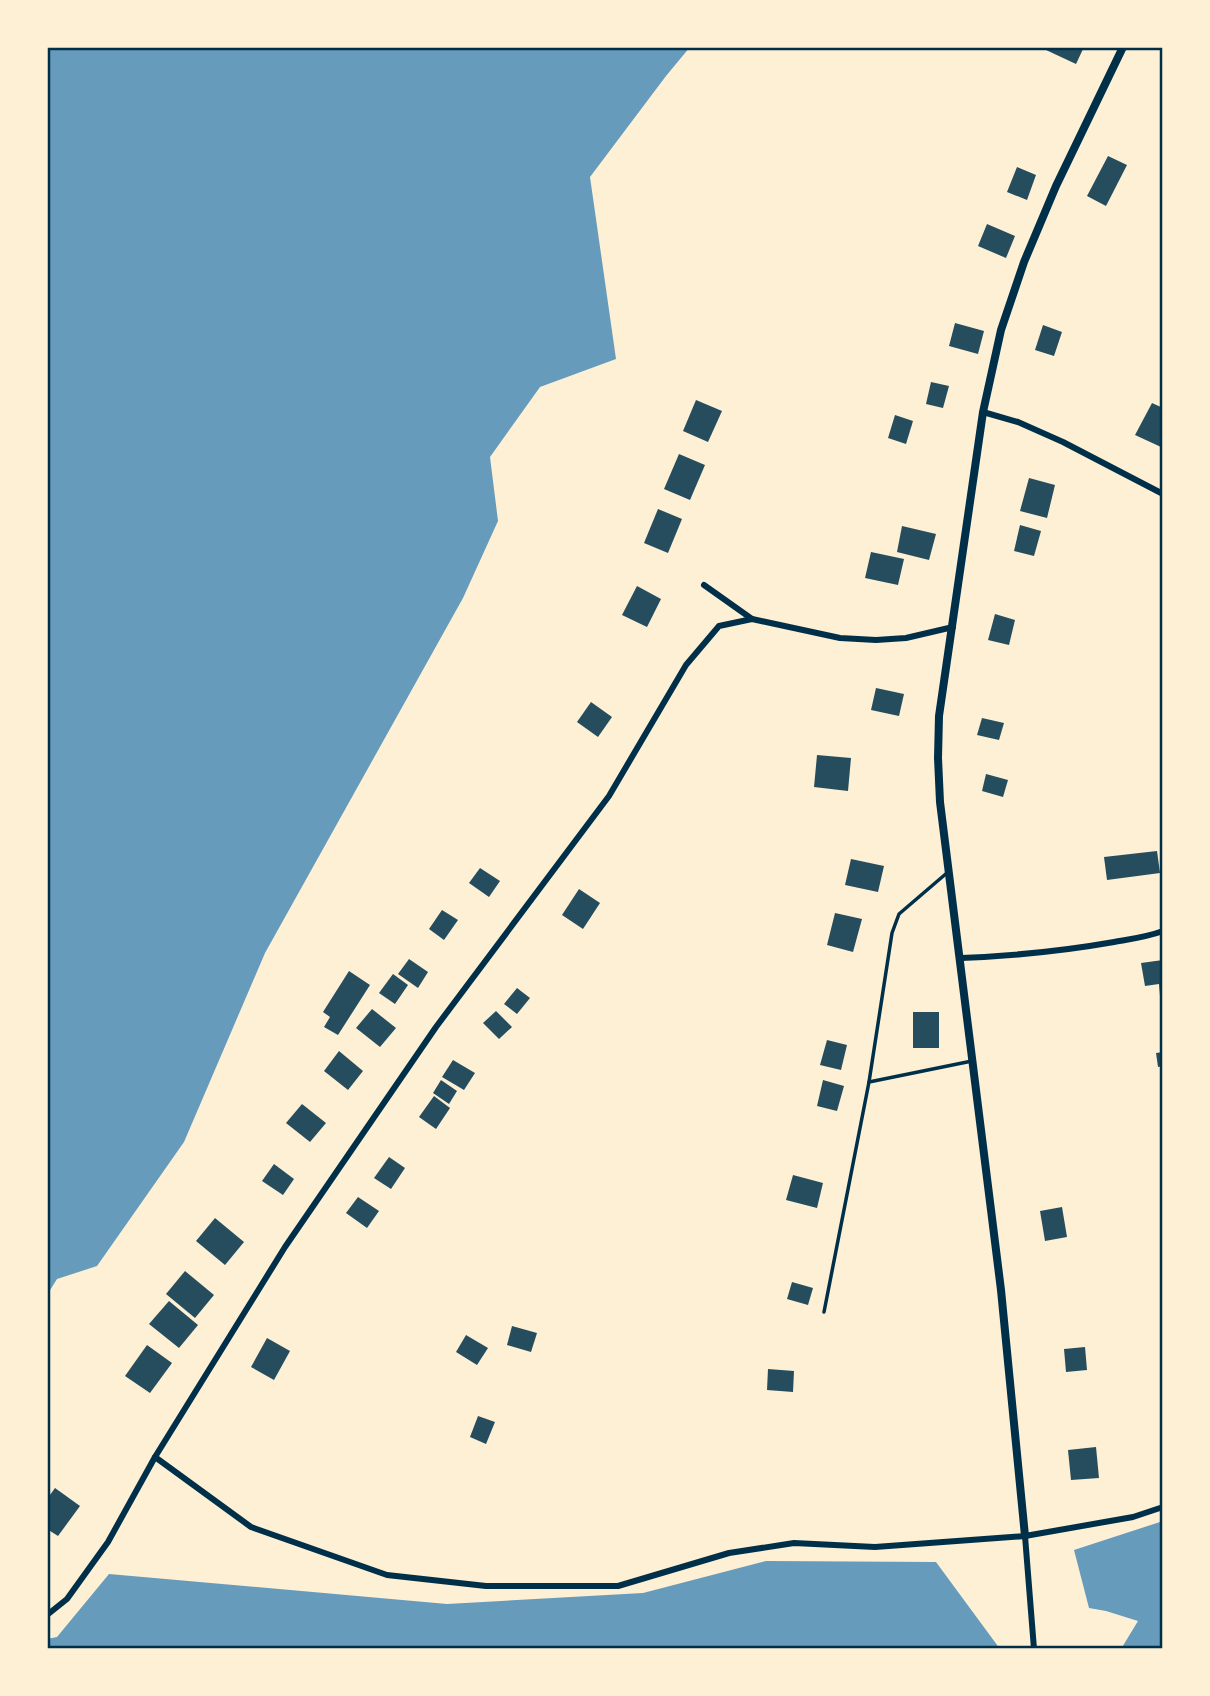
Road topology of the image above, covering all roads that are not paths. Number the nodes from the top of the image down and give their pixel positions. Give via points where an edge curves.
1 (1123, 47) edge
2 (983, 412) junction
3 (1163, 494) edge
4 (704, 585) dead end
5 (752, 619) junction
6 (953, 627) junction
7 (948, 872) junction
8 (1163, 931) edge
9 (961, 958) junction
10 (972, 1061) junction
11 (869, 1082) junction
12 (824, 1312) dead end
13 (155, 1457) junction
14 (1163, 1507) edge
15 (1025, 1536) junction
16 (47, 1615) edge
17 (1034, 1649) edge

1 - 2 street via 1024,262 1001,330
2 - 3 street via 1063,442
2 - 6 street
4 - 5 street
5 - 6 street via 840,638 876,640
5 - 13 street via 719,626 686,665 608,796 436,1027 285,1247
6 - 7 street via 939,716 938,758
7 - 9 street
7 - 11 lane via 899,914 892,933
8 - 9 street via 1089,947
9 - 10 street
10 - 11 lane
10 - 15 street
11 - 12 lane
13 - 15 street via 251,1527 387,1575 486,1586 618,1586 729,1553 794,1543 875,1547
13 - 16 street via 108,1542 67,1599
14 - 15 street via 1133,1517
15 - 17 street

